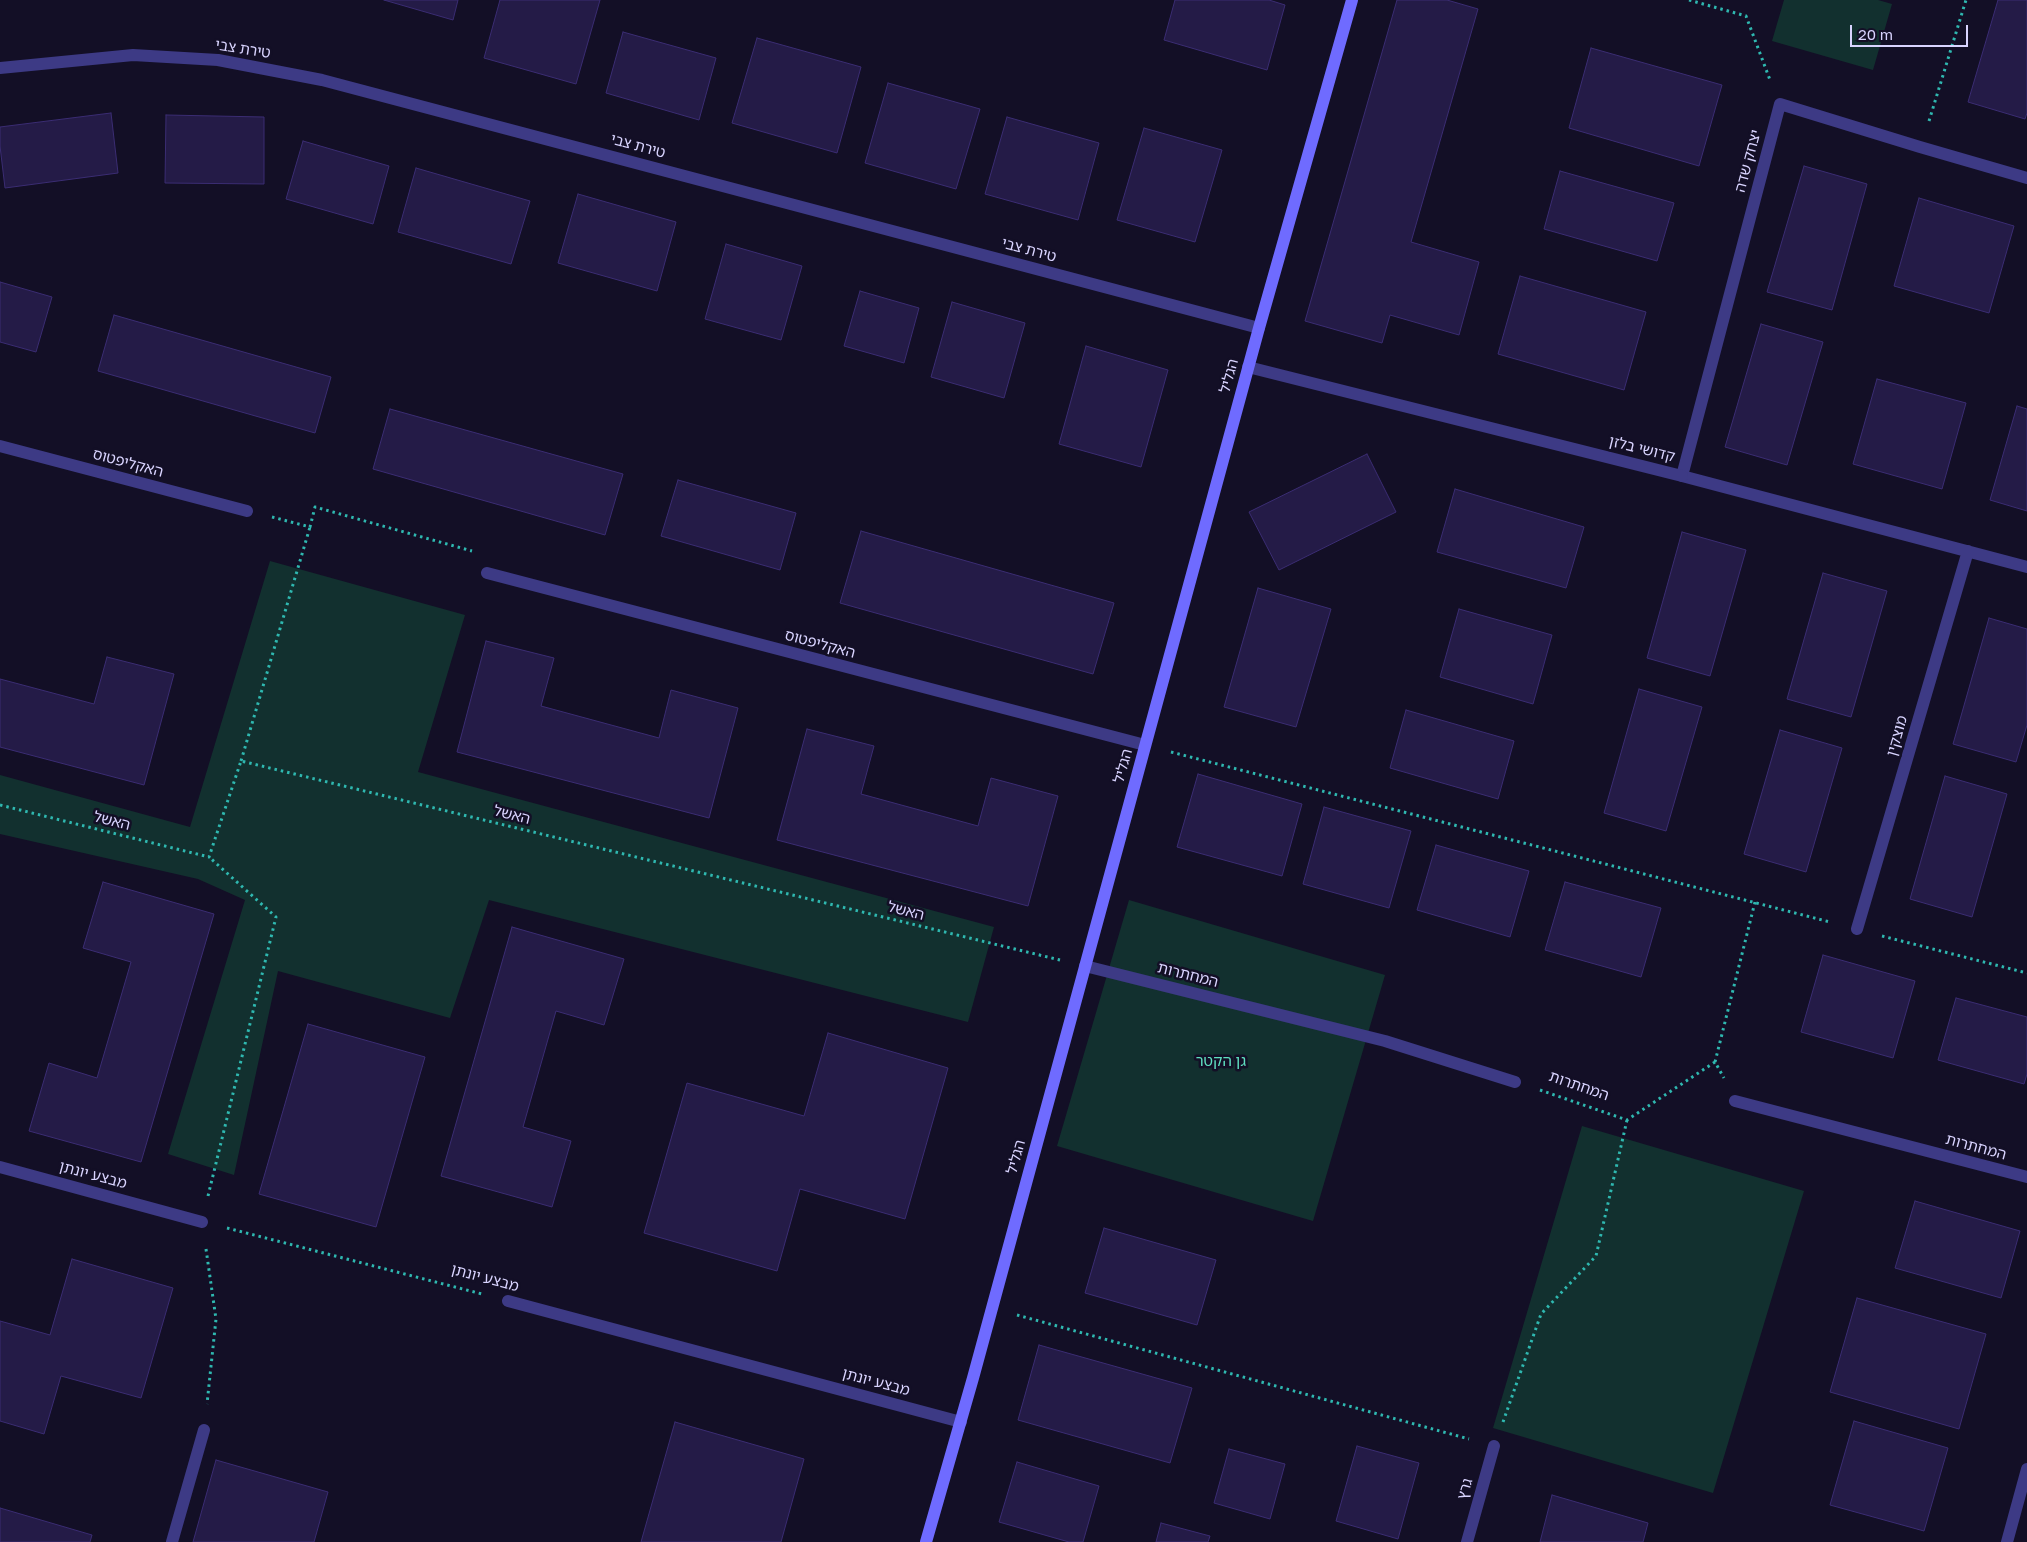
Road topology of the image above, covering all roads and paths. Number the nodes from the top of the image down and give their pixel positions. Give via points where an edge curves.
1 (1352, 0) edge
2 (1689, 0) edge
3 (1966, 0) edge
4 (0, 68) edge
5 (1780, 104) junction
6 (1920, 147) junction
7 (2027, 178) edge
8 (1259, 328) junction
9 (1248, 367) junction
10 (0, 446) edge
11 (1682, 476) junction
12 (247, 511) joint
13 (310, 527) junction
14 (1968, 551) junction
15 (2027, 567) edge
16 (487, 574) joint
17 (1145, 746) junction
18 (241, 761) junction
19 (0, 805) edge
20 (209, 857) junction
21 (1755, 902) junction
22 (1857, 929) junction
23 (1085, 966) junction
24 (2027, 973) edge
25 (1715, 1062) junction
26 (1515, 1082) joint
27 (1735, 1101) joint
28 (1627, 1120) junction
29 (0, 1167) edge
30 (2027, 1178) edge
31 (202, 1222) junction
32 (508, 1301) joint
33 (992, 1308) junction
34 (961, 1422) junction
35 (204, 1430) joint
36 (1494, 1446) junction
37 (2027, 1469) edge
38 (172, 1542) edge
39 (926, 1542) edge
40 (1467, 1542) edge
41 (2007, 1542) edge

1 - 8 street, הגליל
2 - 5 path via 1746,16
3 - 6 path
4 - 8 street, טירת צבי via 133,56 218,60 322,80
5 - 6 street
5 - 11 street, יצחק שדה
6 - 7 street
8 - 9 street, הגליל
9 - 11 street, קדושי בלזן
9 - 17 street, הגליל
10 - 12 street, האקליפטוס
11 - 14 street, קדושי בלזן
12 - 13 path
13 - 16 path via 315,507 492,556
13 - 18 path
14 - 15 street, קדושי בלזן
14 - 22 street, מוצקין
16 - 17 street, האקליפטוס
17 - 21 path
17 - 23 street, הגליל
18 - 20 path
18 - 23 path, האשל
19 - 20 path, האשל
20 - 31 path via 276,918
21 - 22 path
21 - 25 path
22 - 24 path
23 - 26 street, המחתרות via 1385,1041
23 - 33 street, הגליל
25 - 27 path
25 - 28 path
26 - 28 path, המחתרות
27 - 30 street, המחתרות
28 - 36 path via 1596,1256 1541,1314
29 - 31 street, מבצע יונתן
31 - 32 path, מבצע יונתן
31 - 35 path via 216,1320
32 - 34 street, מבצע יונתן
33 - 34 street, הגליל
33 - 36 path
34 - 39 street, הגליל
35 - 38 street
36 - 40 street, גרץ
37 - 41 street

